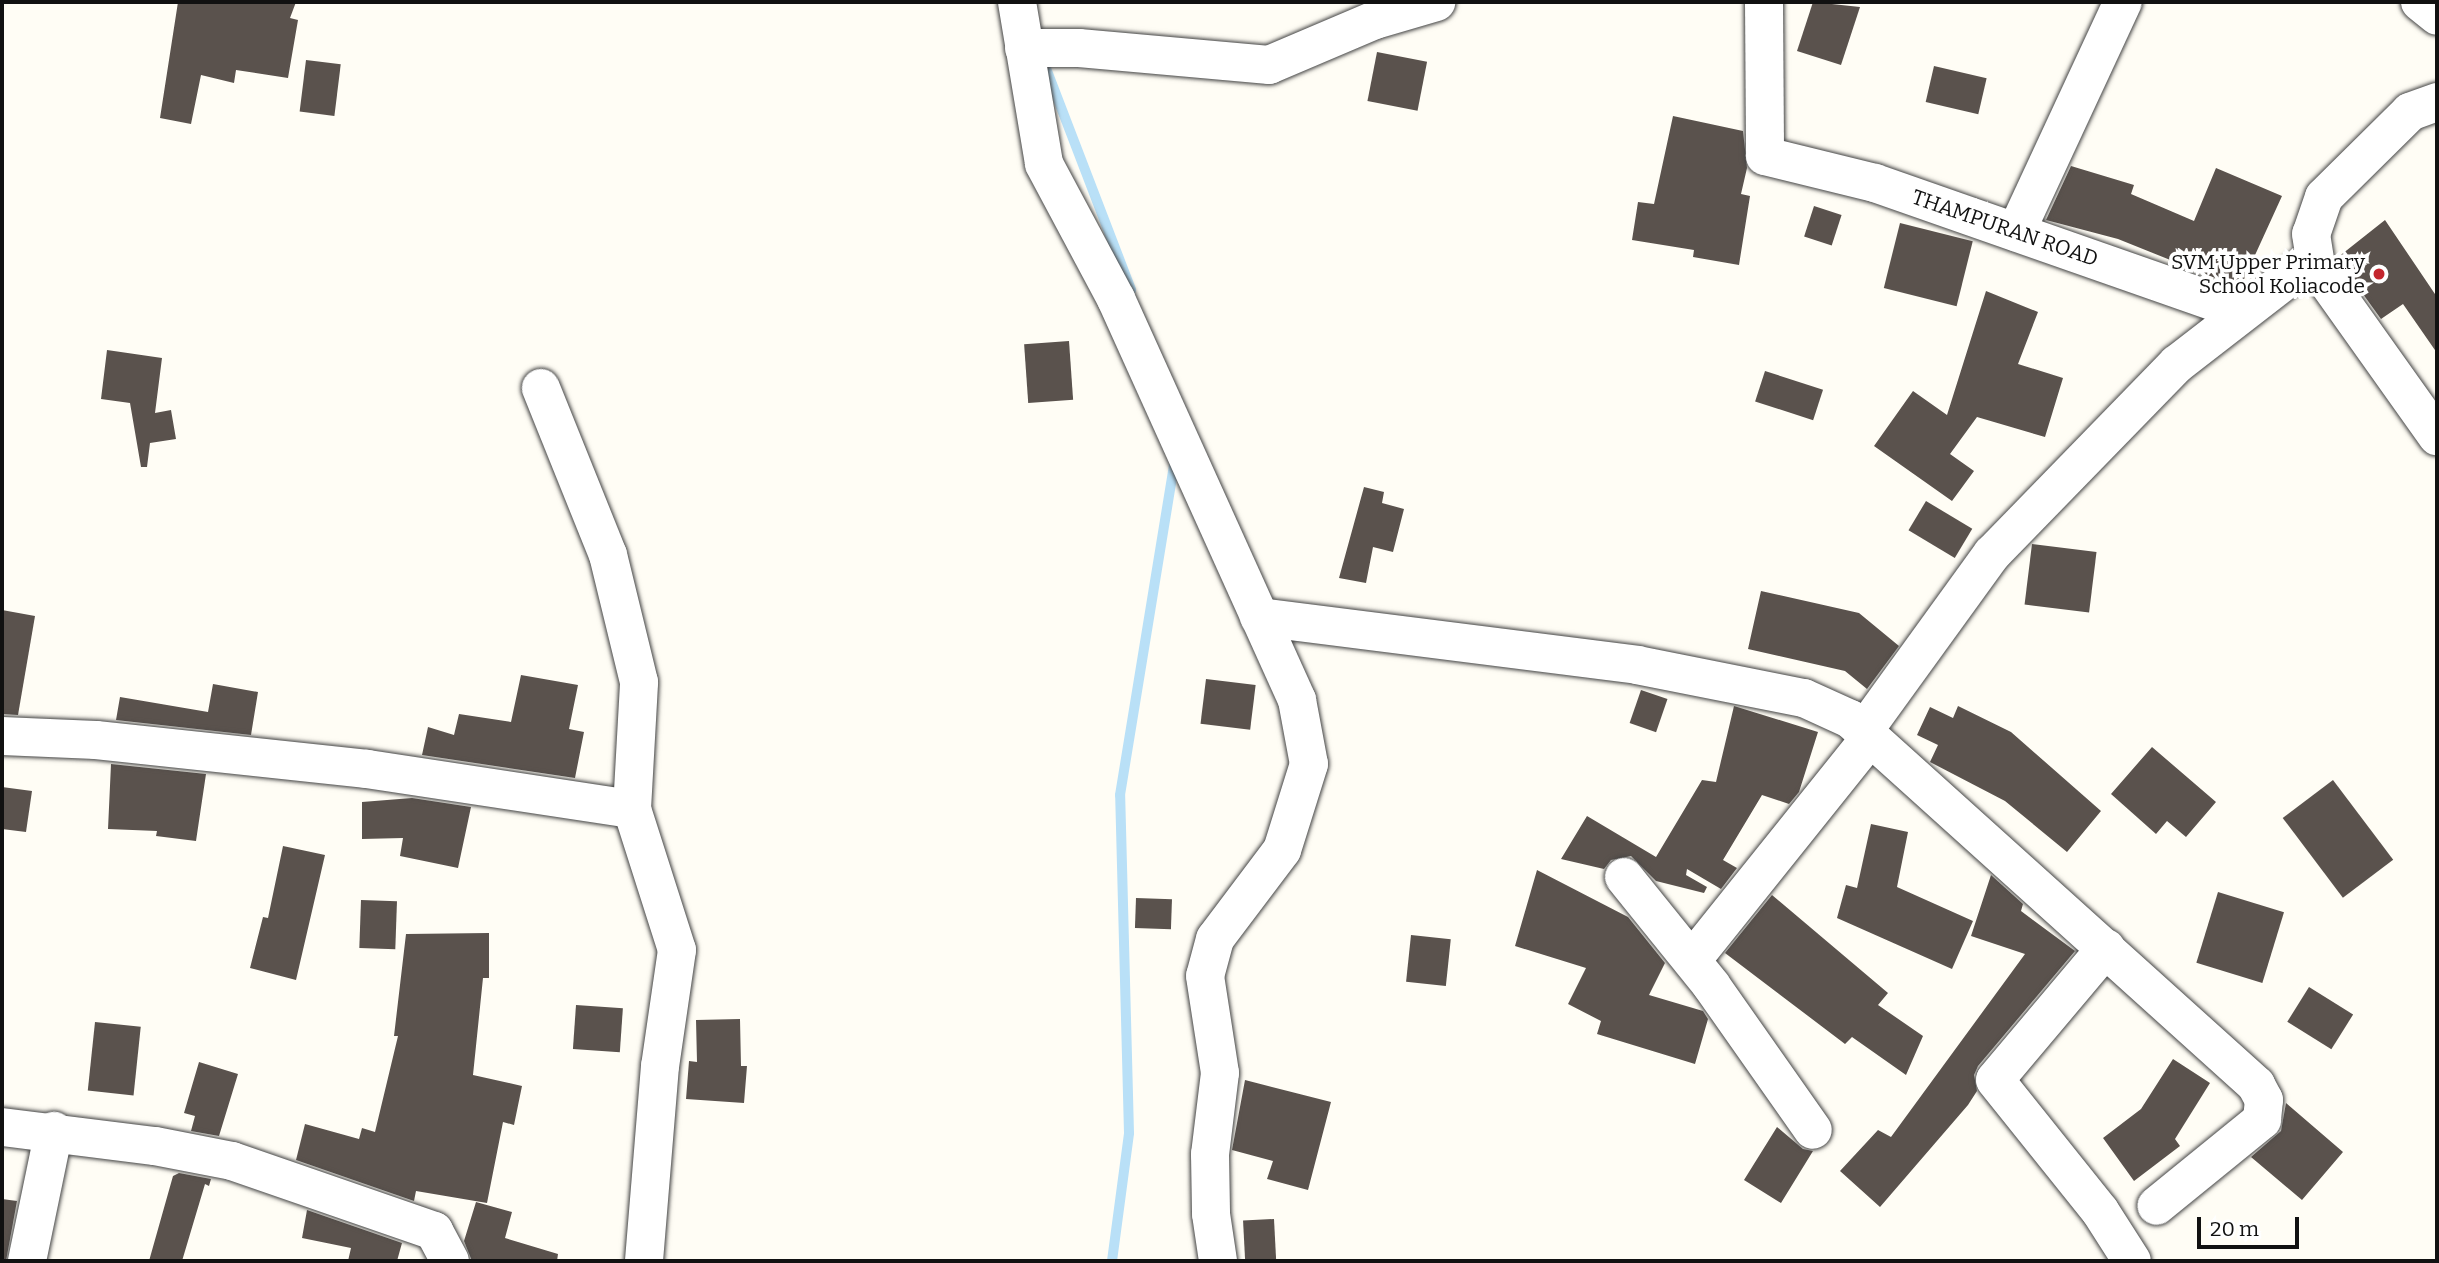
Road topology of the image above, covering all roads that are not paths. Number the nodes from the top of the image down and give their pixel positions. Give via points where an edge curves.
1 (1017, 2) edge
2 (1436, 2) edge
3 (1765, 2) edge
4 (2123, 2) edge
5 (2420, 2) edge
6 (2437, 16) edge
7 (1038, 48) junction
8 (2437, 102) edge
9 (2016, 232) junction
10 (2314, 258) junction
11 (2241, 311) junction
12 (541, 387) dead end
13 (2437, 436) edge
14 (1259, 617) junction
15 (1866, 735) junction
16 (2, 736) edge
17 (632, 809) junction
18 (1624, 877) dead end
19 (2106, 948) junction
20 (1692, 960) junction
21 (2, 1127) edge
22 (1813, 1130) dead end
23 (54, 1131) junction
24 (2156, 1206) dead end
25 (27, 1261) edge
26 (450, 1261) edge
27 (644, 1261) edge
28 (1217, 1261) edge
29 (2132, 1261) edge

1 - 7 street
2 - 7 street via 1375,20 1269,65
3 - 9 street, THAMPURAN ROAD via 1765,156 1875,183
4 - 9 street
5 - 6 street
7 - 14 street via 1044,164 1116,299
8 - 10 street via 2410,112 2323,197 2311,234
9 - 11 street, THAMPURAN ROAD
10 - 11 street
10 - 13 street
11 - 15 street via 2177,364 1992,554
12 - 17 street via 608,555 639,682
14 - 15 street via 1637,665 1804,698 1850,719
14 - 28 street via 1297,700 1309,764 1282,850 1215,939 1205,976 1220,1073 1210,1154
15 - 19 street
15 - 20 street
16 - 17 street via 96,740 367,769
17 - 27 street via 677,950 660,1066
18 - 20 street
19 - 24 street via 2256,1085 2264,1100 2262,1120
19 - 29 street via 1996,1080 2100,1212
20 - 22 street
21 - 23 street
23 - 25 street
23 - 26 street via 232,1161 434,1231

